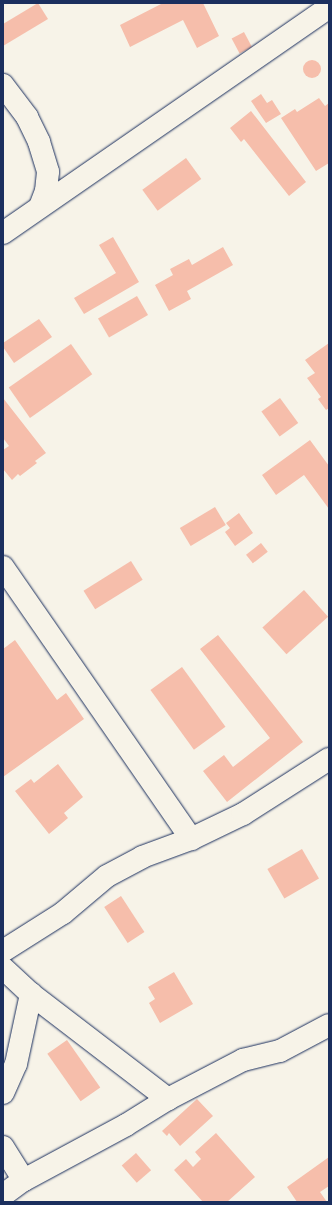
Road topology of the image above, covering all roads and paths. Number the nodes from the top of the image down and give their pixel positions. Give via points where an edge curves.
1 (329, 7) edge
2 (3, 84) edge
3 (40, 207) junction
4 (3, 233) edge
5 (3, 567) edge
6 (329, 759) edge
7 (191, 839) junction
8 (3, 951) edge
9 (3, 968) edge
10 (31, 994) junction
11 (329, 1025) edge
12 (3, 1093) edge
13 (168, 1099) junction
14 (3, 1147) edge
15 (24, 1180) junction
16 (3, 1195) edge

1 - 3 street
2 - 3 street via 27,117 39,142 48,172 46,191
3 - 4 street
5 - 7 street
6 - 7 street via 243,814
7 - 8 street via 142,857 107,876 63,913
9 - 10 street
10 - 12 street via 16,1064
10 - 13 street
11 - 13 street via 280,1051 243,1060
13 - 15 street via 126,1125
14 - 15 street
15 - 16 street

